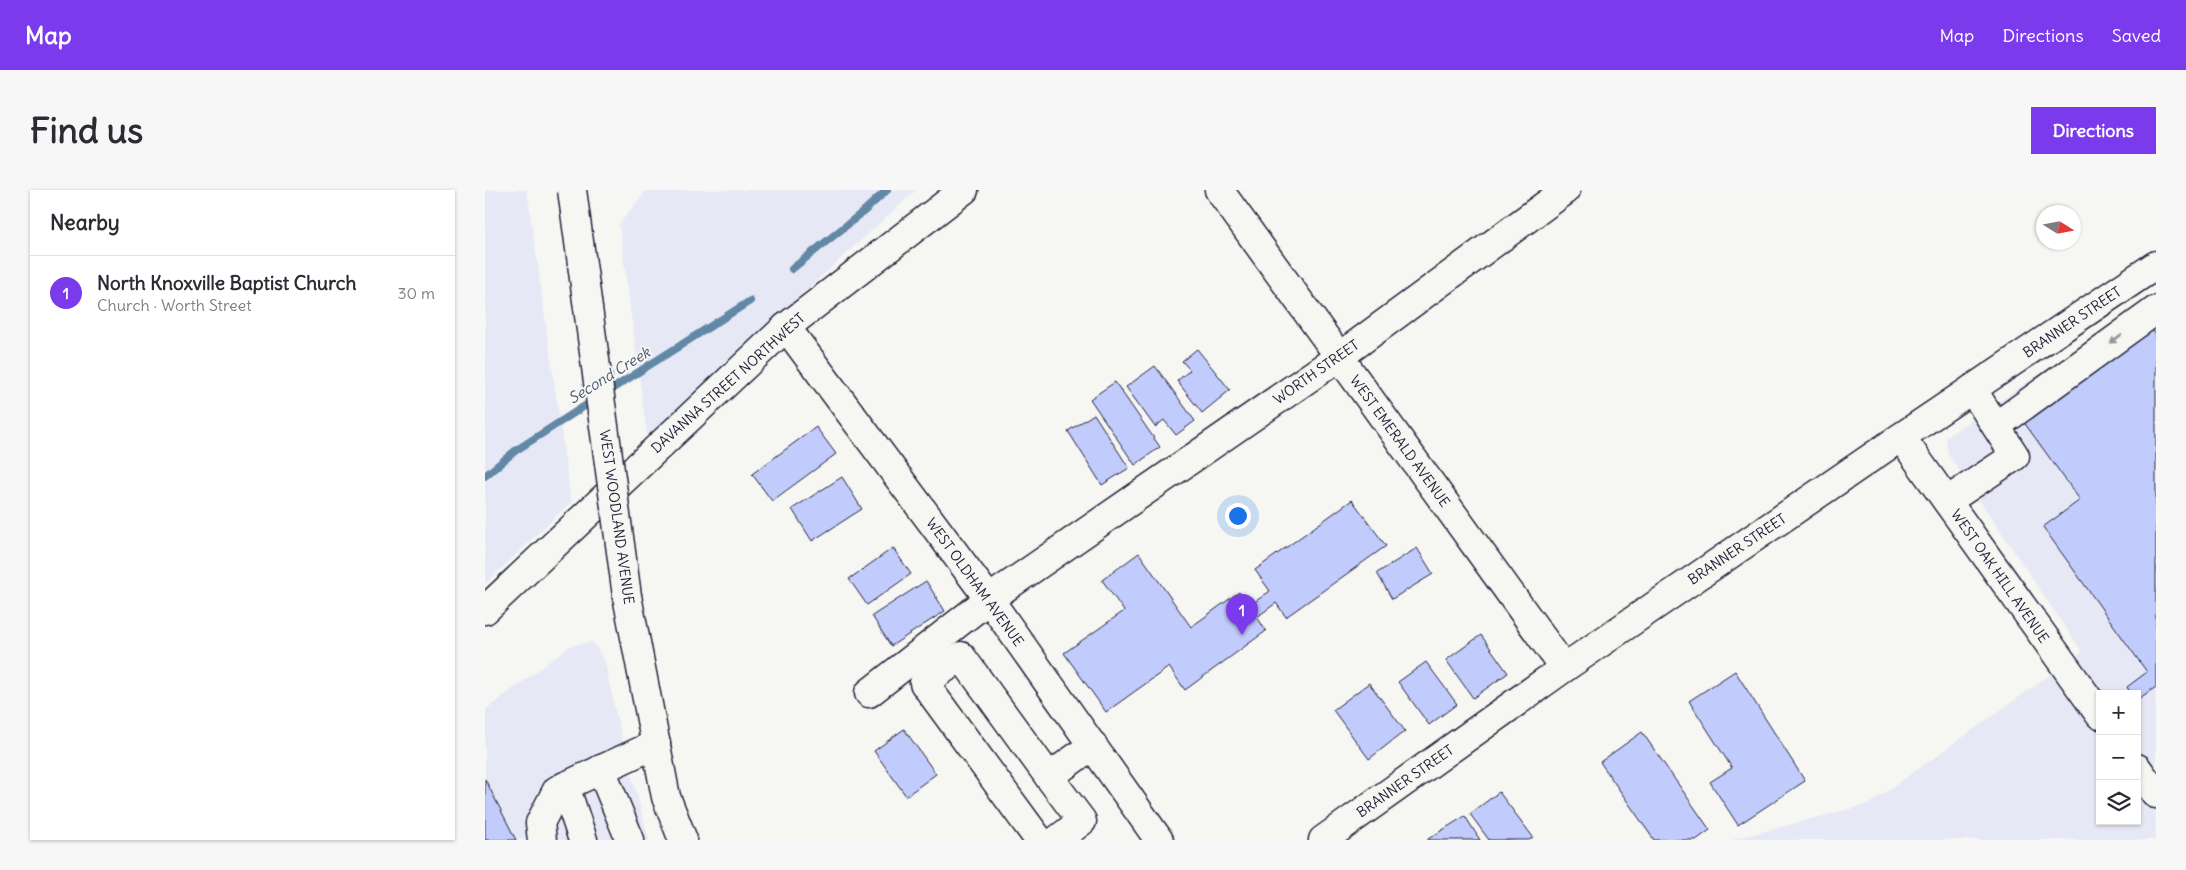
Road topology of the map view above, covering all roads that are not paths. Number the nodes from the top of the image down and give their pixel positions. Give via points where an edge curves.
1 (572, 190) edge
2 (964, 190) edge
3 (1219, 190) edge
4 (1566, 190) edge
5 (2152, 278) edge
6 (2156, 310) edge
7 (786, 327) junction
8 (1339, 357) junction
9 (1972, 389) junction
10 (1996, 426) junction
11 (1901, 437) junction
12 (1947, 500) junction
13 (989, 600) junction
14 (485, 610) edge
15 (937, 657) junction
16 (1564, 668) junction
17 (869, 694) dead end
18 (2096, 710) edge
19 (656, 744) junction
20 (1093, 746) junction
21 (601, 770) junction
22 (1049, 777) junction
23 (565, 786) junction
24 (542, 840) edge
25 (583, 840) edge
26 (630, 840) edge
27 (683, 840) edge
28 (1039, 840) edge
29 (1057, 840) edge
30 (1159, 840) edge
31 (1323, 840) edge

1 - 19 street, WEST WOODLAND AVENUE, bridge via 627,596
2 - 7 street, DAVANNA STREET NORTHWEST
3 - 8 street, WEST EMERALD AVENUE
4 - 8 street, WORTH STREET
5 - 9 street, BRANNER STREET
6 -> 10 street
7 - 13 street, WEST OLDHAM AVENUE
7 - 14 street, DAVANNA STREET NORTHWEST
8 - 13 street, WORTH STREET
8 - 16 street, WEST EMERALD AVENUE
9 - 10 street
9 - 11 street, BRANNER STREET
10 - 12 street via 2015,456
11 - 12 street, WEST OAK HILL AVENUE
11 - 16 street, BRANNER STREET
12 - 18 street, WEST OAK HILL AVENUE
13 - 15 street, WORTH STREET
13 - 20 street, WEST OLDHAM AVENUE
15 - 17 street
15 - 22 street via 961,656
15 - 28 street via 924,683
16 - 31 street, BRANNER STREET
19 - 21 street
19 - 27 street, WEST WOODLAND AVENUE via 666,797
20 - 22 street
20 - 30 street, WEST OLDHAM AVENUE
21 - 23 street
21 - 26 street
22 - 29 street via 1082,821
23 - 24 street via 557,790 540,823
23 - 25 street

